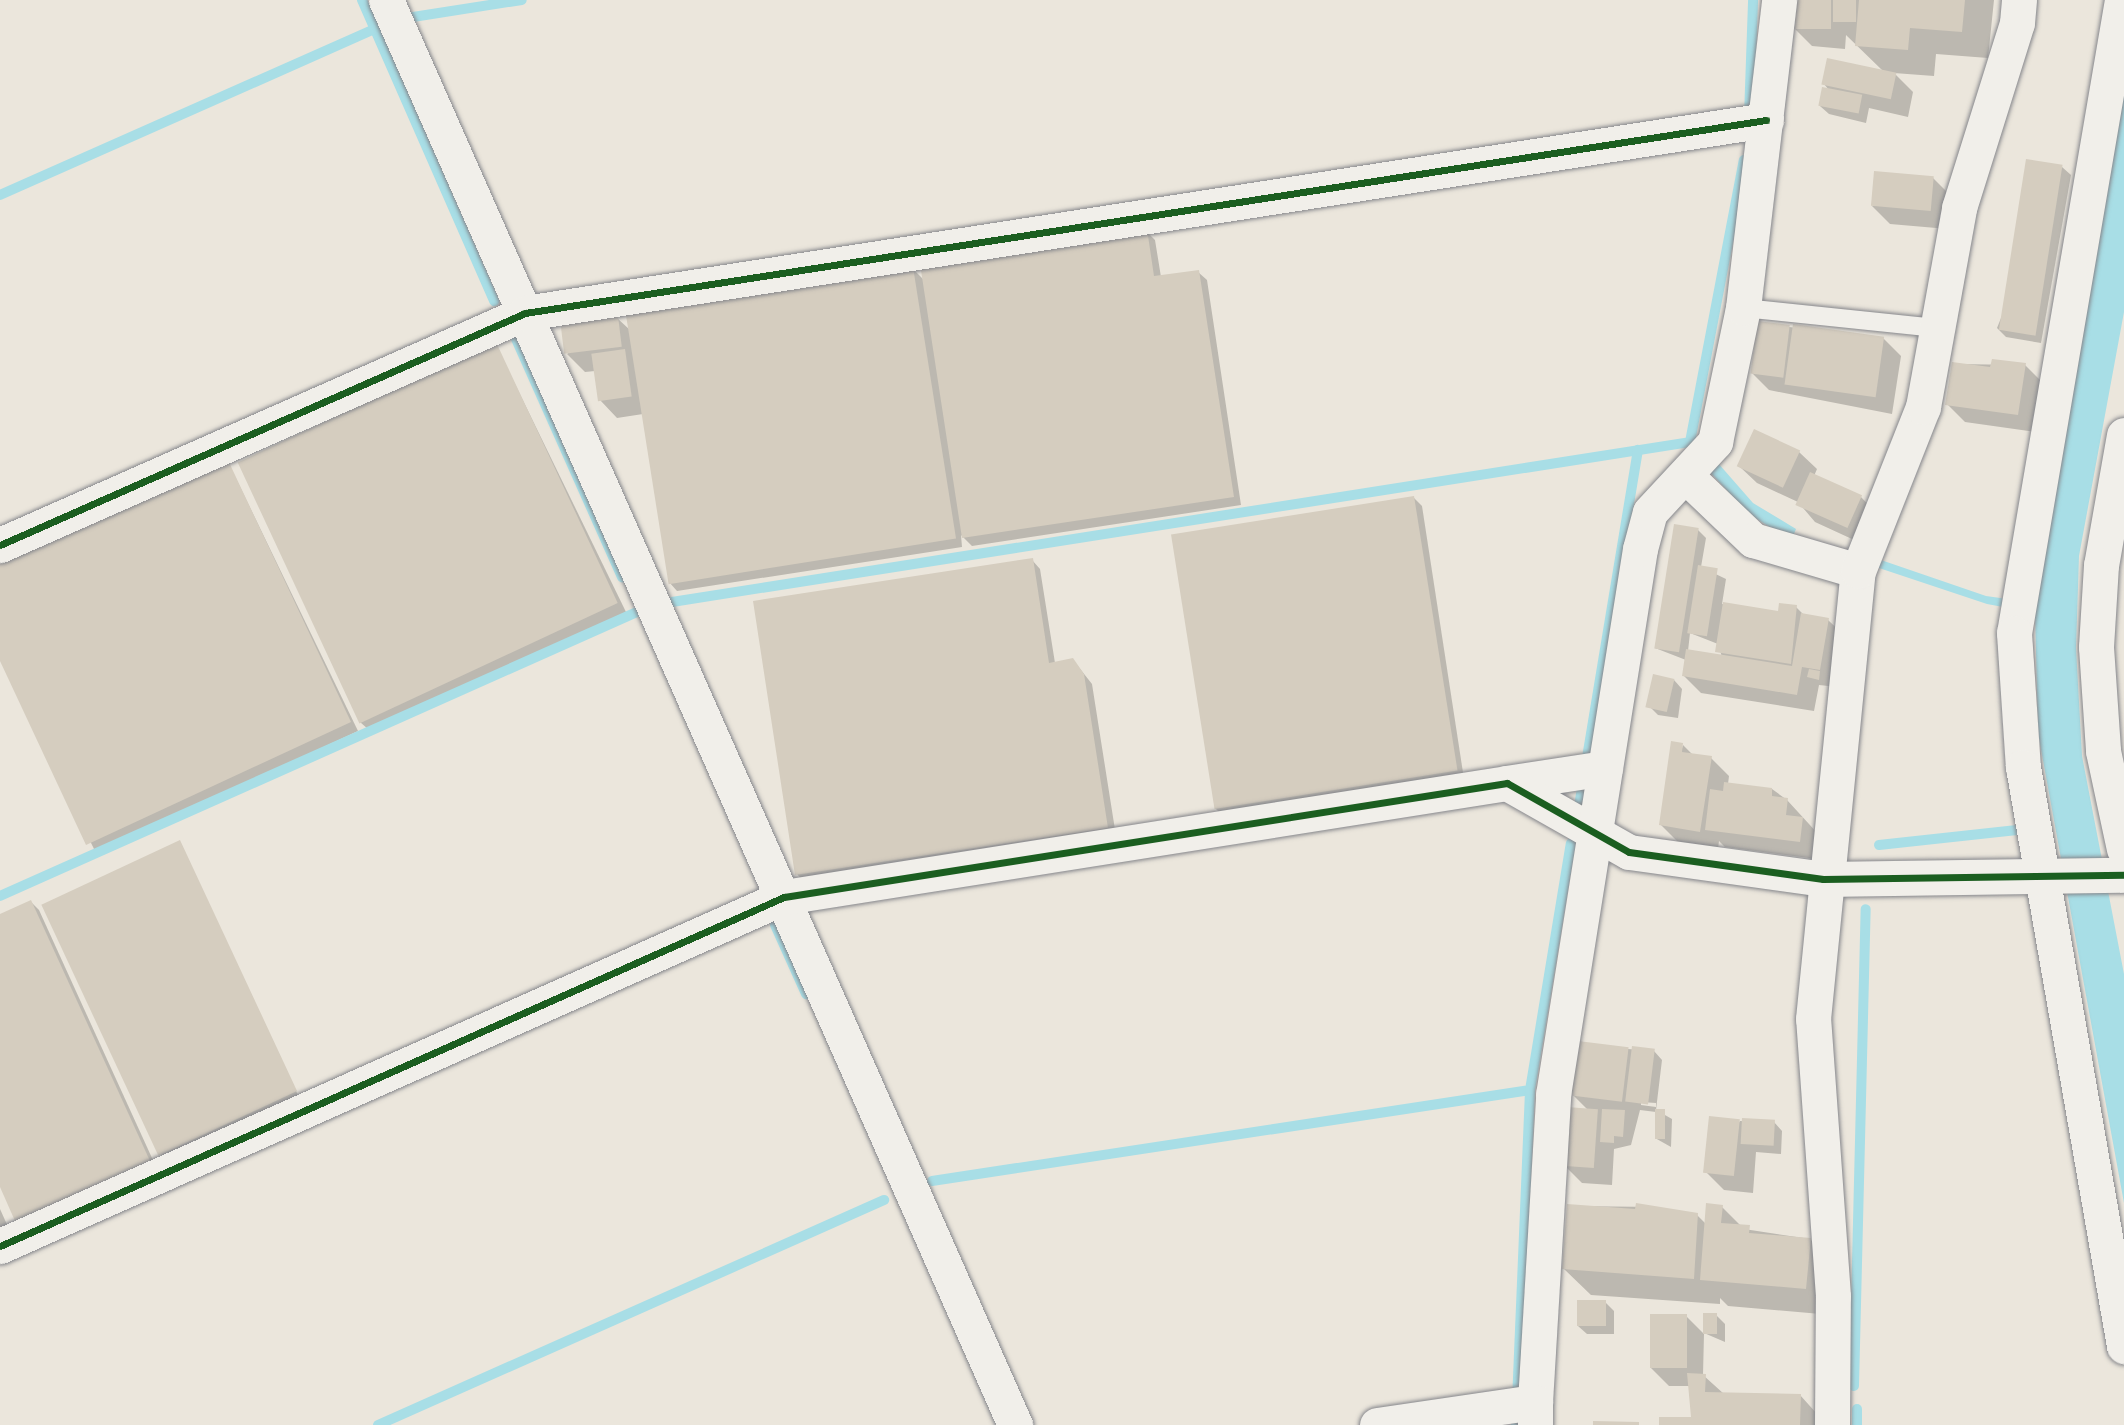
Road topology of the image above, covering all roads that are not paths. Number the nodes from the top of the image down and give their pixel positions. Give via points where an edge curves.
1 (386, 0) edge
2 (1779, 0) edge
3 (2019, 0) edge
4 (2122, 0) edge
5 (1754, 120) junction
6 (1742, 309) junction
7 (525, 313) junction
8 (1937, 328) junction
9 (2124, 435) edge
10 (1686, 476) junction
11 (0, 545) edge
12 (1858, 571) junction
13 (1593, 770) junction
14 (1507, 783) junction
15 (1595, 838) junction
16 (2122, 866) edge
17 (2046, 874) junction
18 (1823, 880) junction
19 (784, 897) junction
20 (0, 1246) edge
21 (2124, 1346) edge
22 (1526, 1409) edge
23 (1015, 1425) edge
24 (1377, 1425) edge
25 (1832, 1425) edge

1 - 7 street
2 - 5 street
3 - 8 street via 2017,23 1959,208
4 - 17 street via 2016,606 2023,767
5 - 6 street
5 - 7 street
6 - 8 lane
6 - 10 street via 1715,442
7 - 11 street
7 - 19 street
8 - 12 street via 1923,407
9 - 16 street via 2101,565 2096,647 2103,751
10 - 12 street via 1754,540
10 - 13 street via 1650,512
12 - 18 street
13 - 14 street
13 - 15 street
14 - 15 street
14 - 19 street
15 - 18 street via 1629,852
15 - 22 street via 1553,1095
16 - 17 street
17 - 18 street
17 - 21 street
18 - 25 street via 1813,1019 1833,1296
19 - 20 street
19 - 23 street
22 - 24 street

